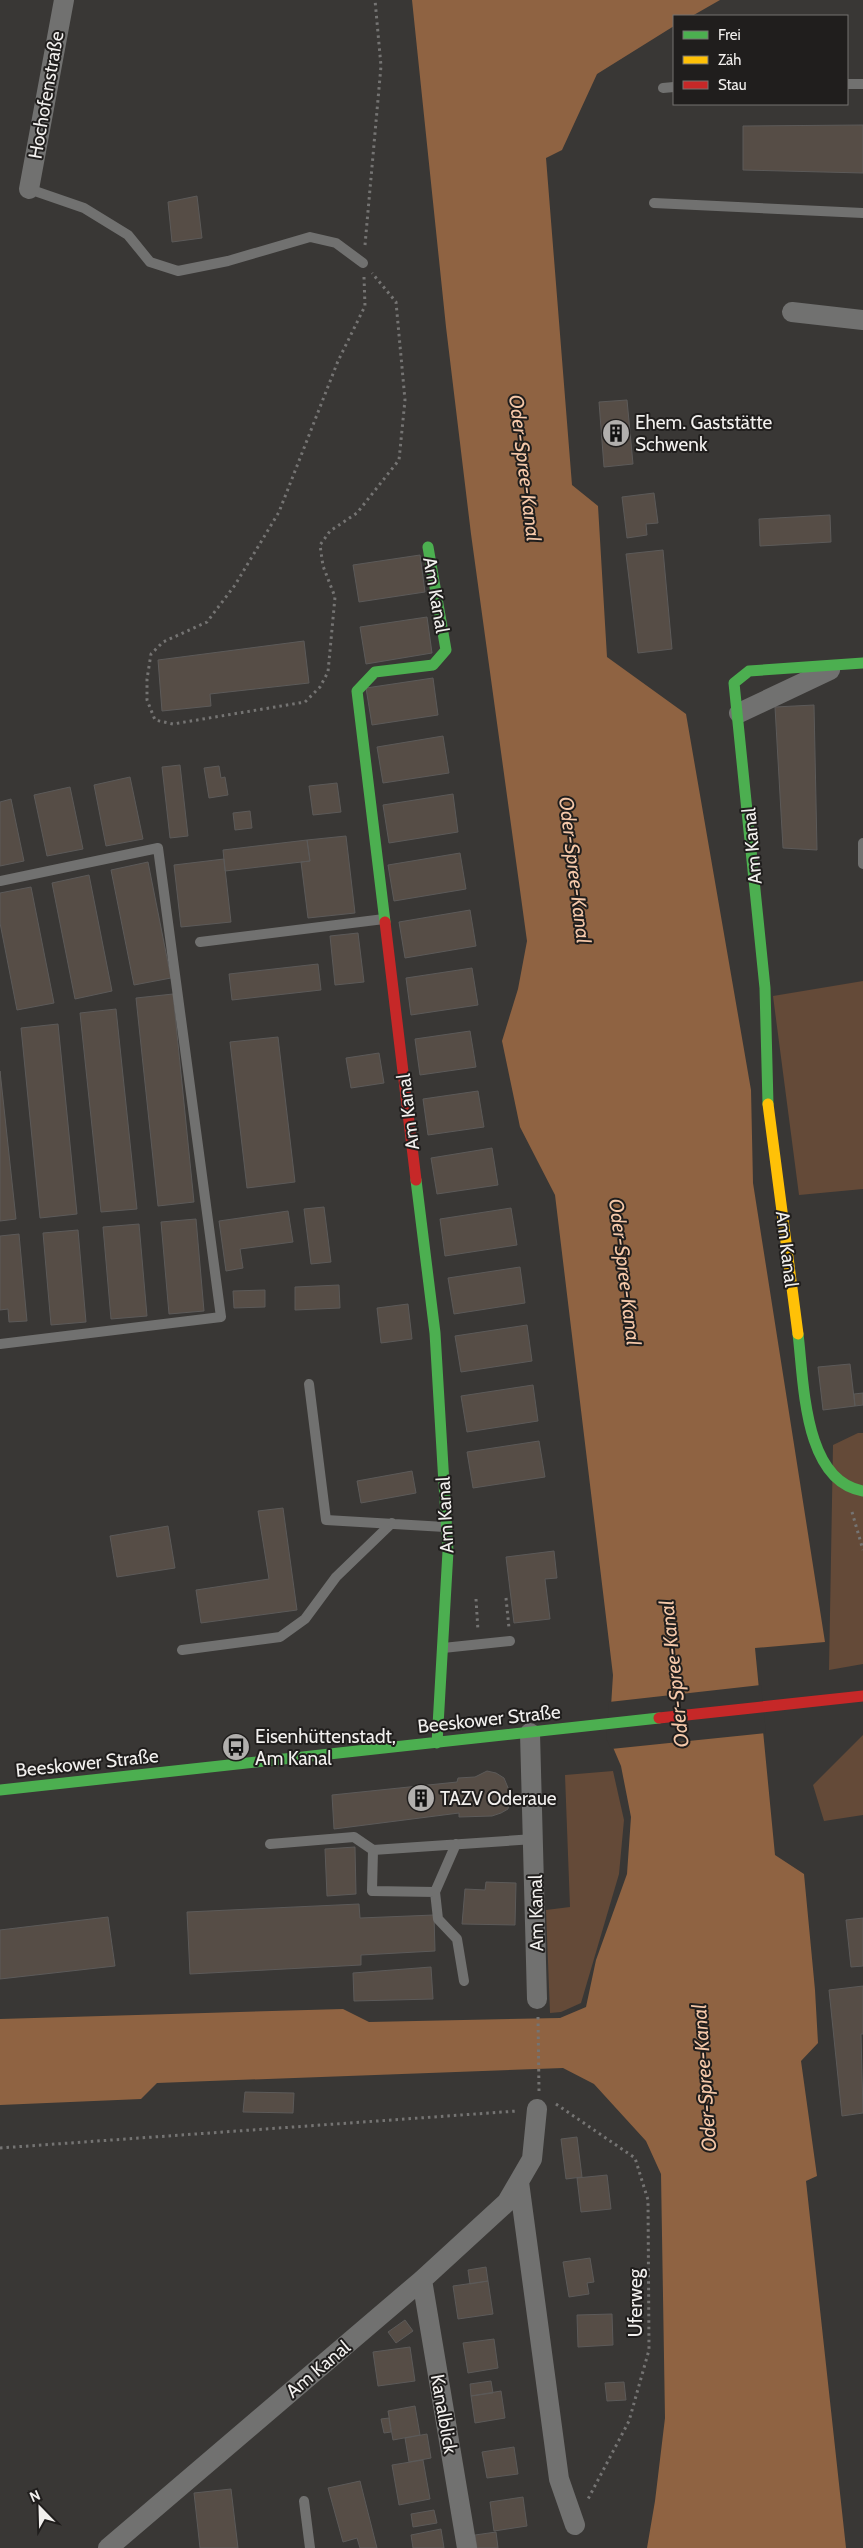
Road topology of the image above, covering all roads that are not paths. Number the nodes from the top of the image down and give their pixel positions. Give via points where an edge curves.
1 (64, 0) edge
2 (848, 84) edge
3 (863, 84) edge
4 (663, 88) dead end
5 (673, 88) edge
6 (29, 189) joint
7 (654, 203) dead end
8 (863, 213) edge
9 (363, 263) road end
10 (792, 312) dead end
11 (863, 320) edge
12 (428, 547) dead end
13 (863, 663) edge
14 (841, 665) junction
15 (739, 713) junction
16 (863, 842) edge
17 (863, 864) edge
18 (0, 881) edge
19 (385, 918) junction
20 (200, 942) dead end
21 (0, 1344) edge
22 (309, 1384) dead end
23 (863, 1491) edge
24 (392, 1523) junction
25 (446, 1527) junction
26 (510, 1641) road end
27 (442, 1648) junction
28 (182, 1650) dead end
29 (863, 1696) edge
30 (530, 1734) junction
31 (437, 1743) junction
32 (0, 1790) edge
33 (534, 1839) junction
34 (270, 1844) dead end
35 (456, 1844) junction
36 (373, 1850) junction
37 (435, 1892) junction
38 (464, 1981) dead end
39 (537, 1999) road end
40 (544, 2102) road end
41 (519, 2182) junction
42 (422, 2280) junction
43 (304, 2501) dead end
44 (575, 2526) road end
45 (108, 2548) edge
46 (310, 2548) edge
47 (467, 2548) edge

1 - 6 street, Hochofenstraße
2 - 3 lane
4 - 5 lane
6 - 9 lane via 84,208 128,235 150,262 178,271 228,261 310,237 336,243
7 - 8 lane
10 - 11 street
12 - 19 street, Am Kanal via 446,650 432,665 375,672 357,691
13 - 14 street, Am Kanal
14 - 15 street, Am Kanal
14 - 15 street, Am Kanal via 749,671 734,683
15 - 23 street, Am Kanal via 765,988 766,1091 811,1436 825,1467 854,1491
16 - 17 lane
18 - 21 lane via 158,848 221,1317
19 - 20 lane
19 - 25 street, Am Kanal via 435,1334
22 - 24 lane via 326,1520
24 - 25 lane
24 - 28 lane via 336,1578 305,1619 280,1637
25 - 27 street, Am Kanal via 448,1552
26 - 27 lane
27 - 31 street, Am Kanal
29 - 30 street, Beeskower Straße
30 - 31 street, Beeskower Straße
30 - 33 street, Am Kanal
31 - 32 street, Beeskower Straße
33 - 35 lane
33 - 39 street, Am Kanal
34 - 36 lane via 354,1837
35 - 36 lane
35 - 37 lane
36 - 37 lane via 372,1891
37 - 38 lane via 438,1919 457,1939
40 - 41 street, Am Kanal via 532,2159
41 - 42 street, Am Kanal via 507,2202
41 - 44 street via 559,2479
42 - 45 street, Am Kanal
42 - 47 street, Kanalblick
43 - 46 lane

